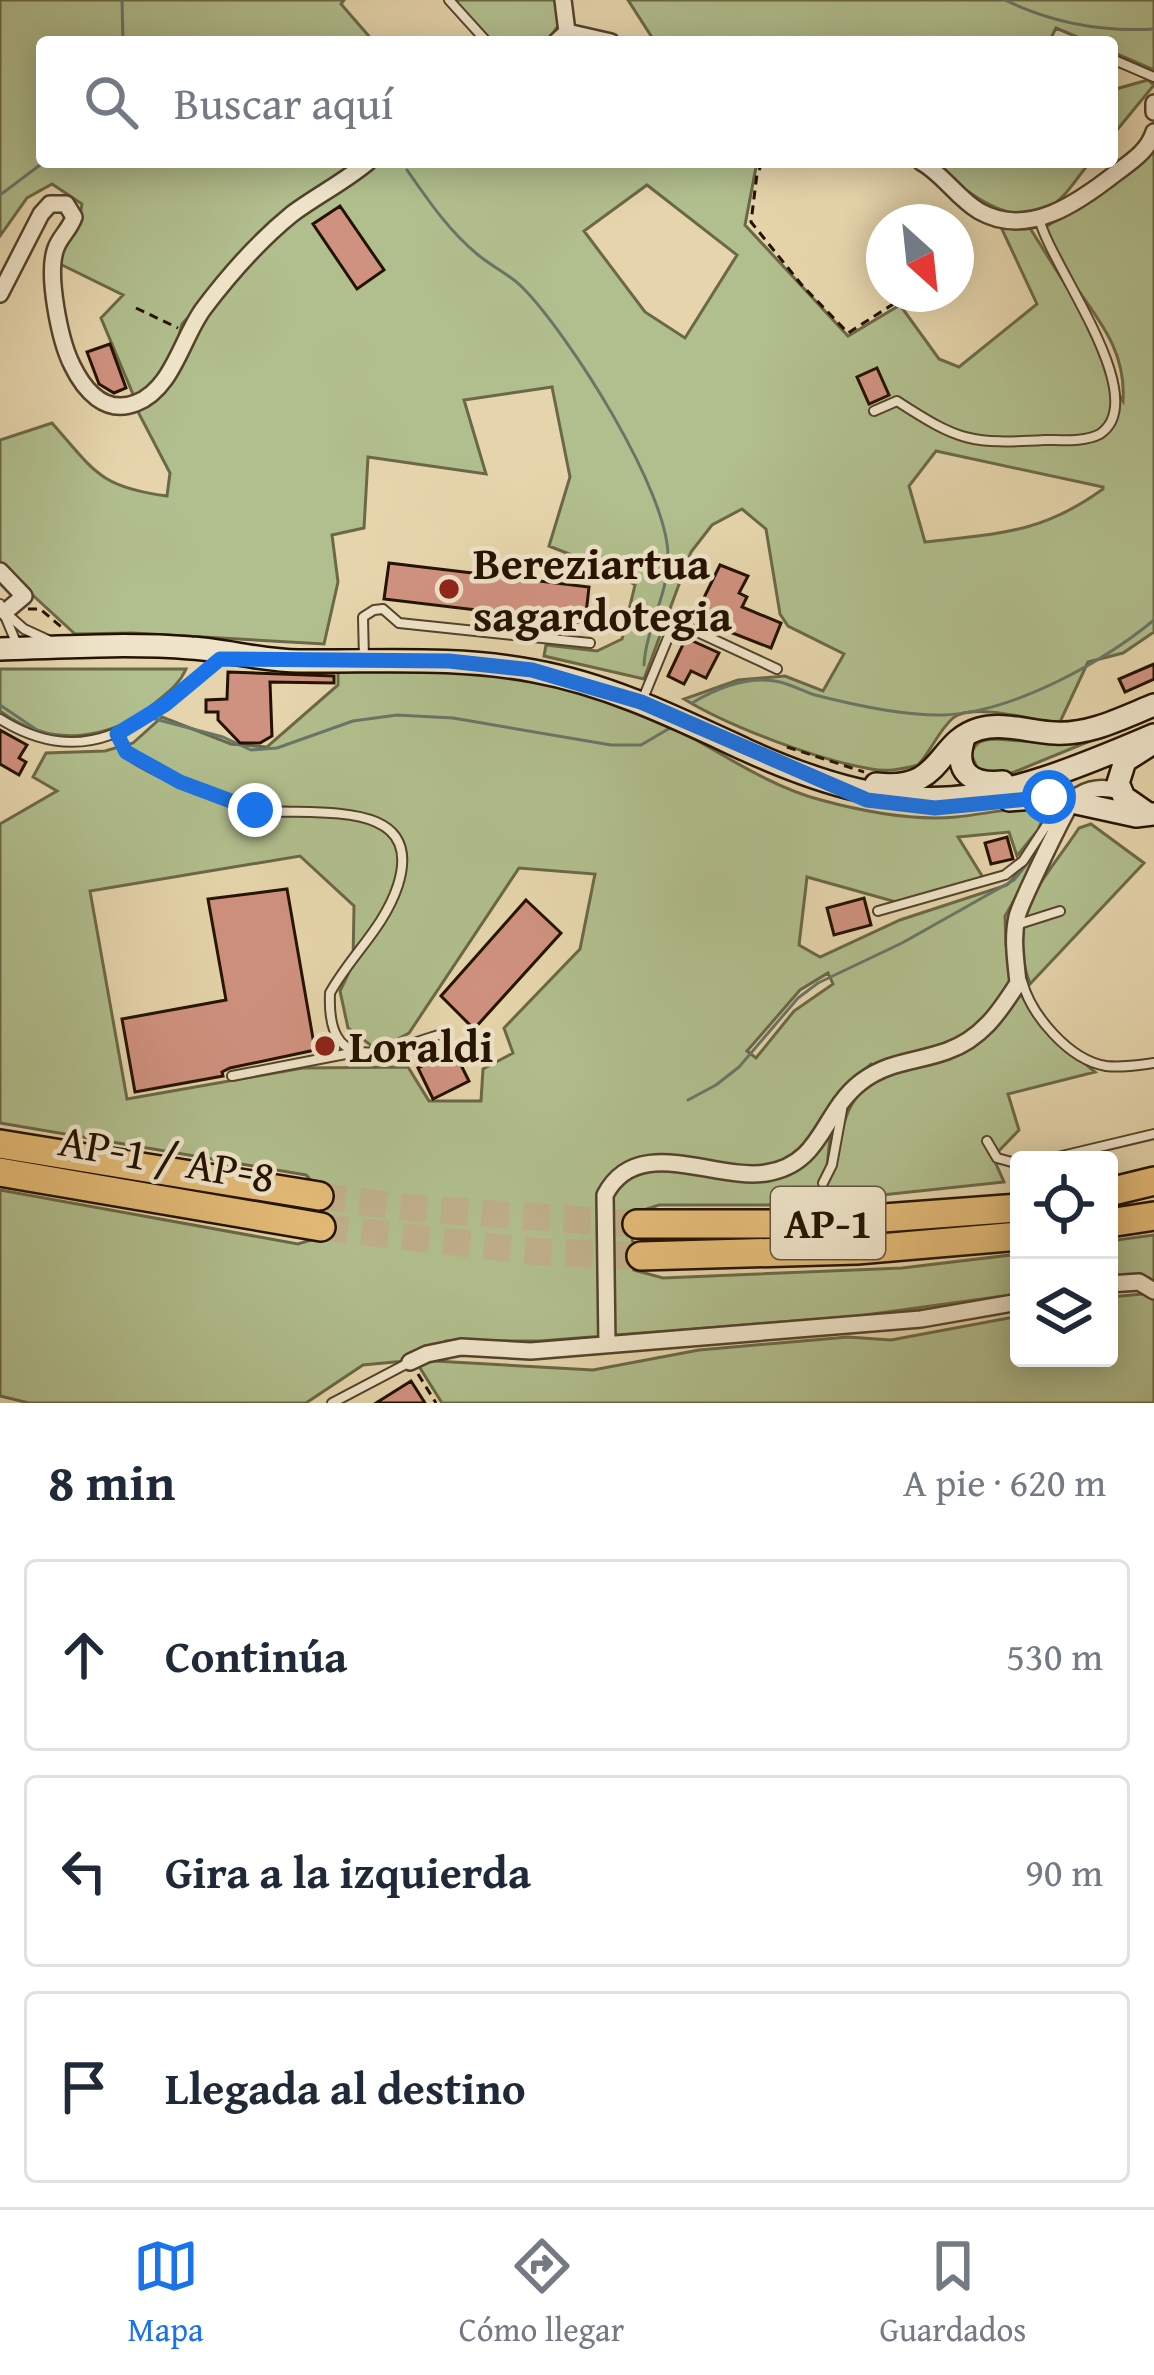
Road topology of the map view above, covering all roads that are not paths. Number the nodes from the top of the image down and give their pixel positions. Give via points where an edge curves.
1 (449, 0) edge
2 (563, 0) edge
3 (482, 36) edge
4 (561, 36) edge
5 (1118, 62) edge
6 (1154, 77) edge
7 (1154, 132) edge
8 (360, 168) edge
9 (928, 168) edge
10 (1039, 218) junction
11 (0, 294) edge
12 (874, 412) dead end
13 (0, 571) edge
14 (2, 612) edge
15 (590, 644) dead end
16 (11, 651) edge
17 (252, 657) junction
18 (220, 659) junction
19 (364, 660) junction
20 (777, 668) dead end
21 (641, 702) junction
22 (1154, 705) edge
23 (0, 719) edge
24 (1154, 723) edge
25 (117, 734) junction
26 (1154, 734) edge
27 (964, 738) junction
28 (1154, 744) edge
29 (775, 752) junction
30 (845, 788) junction
31 (1117, 788) junction
32 (1067, 810) junction
33 (1154, 814) edge
34 (878, 911) dead end
35 (1060, 911) dead end
36 (1016, 925) junction
37 (1016, 958) junction
38 (448, 1032) dead end
39 (351, 1053) junction
40 (1154, 1063) edge
41 (232, 1076) dead end
42 (845, 1097) junction
43 (0, 1128) edge
44 (1154, 1134) edge
45 (987, 1141) dead end
46 (0, 1144) edge
47 (1083, 1151) edge
48 (106, 1161) junction
49 (1010, 1162) edge
50 (0, 1172) edge
51 (1154, 1181) edge
52 (823, 1183) dead end
53 (1118, 1190) edge
54 (319, 1196) tunnel mouth
55 (1010, 1209) edge
56 (1154, 1216) edge
57 (1118, 1222) edge
58 (637, 1224) tunnel mouth
59 (321, 1227) tunnel mouth
60 (1010, 1237) edge
61 (641, 1256) tunnel mouth
62 (1118, 1283) edge
63 (1154, 1291) edge
64 (1010, 1304) edge
65 (607, 1345) junction
66 (410, 1362) joint
67 (332, 1403) edge

1 - 3 lane
2 - 4 street
5 - 6 lane
7 - 10 street via 1139,155 1083,199
8 - 11 street via 277,228 211,299 160,384 139,402 94,397 72,365 58,321 54,255 72,210 58,202 41,214
9 - 10 street via 979,211
10 - 12 lane via 1114,359 1119,408 1112,424 1085,439 997,442 945,433 897,401
13 - 14 street via 24,596
14 - 16 lane
14 - 16 lane
15 - 19 lane via 399,622 383,609 363,617
16 - 17 main road via 184,647
16 - 18 main road
17 - 18 main road
17 - 19 main road
18 - 25 lane
19 - 21 main road via 501,665
20 - 21 lane via 678,623
21 - 29 main road
22 - 27 main road via 1076,732 998,727
23 - 25 lane via 46,742
24 - 27 main road via 1049,768 989,783 964,770
25 - 39 lane via 126,752 225,799 255,810 347,814 396,837 403,866 397,888 330,993 339,1042
26 - 30 main road via 1051,778 984,794 901,799
27 - 29 main road via 934,771 896,786 854,781
28 - 31 main road via 1125,761
29 - 30 main road
30 - 32 main road via 908,808
31 - 32 street via 1092,789
31 - 33 main road
32 - 33 main road
32 - 34 lane via 1005,875
32 - 36 street
35 - 36 lane
36 - 37 street
37 - 40 lane via 1032,1006 1071,1048 1107,1066
37 - 42 street via 1018,983 980,1034 880,1069
38 - 39 lane
39 - 41 lane
42 - 52 lane
42 - 65 street via 807,1156 788,1167 744,1173 656,1162 616,1180 605,1195
43 - 48 highway via 84,1143
44 - 47 lane
45 - 49 lane via 997,1158
46 - 48 highway, AP-1 / AP-8
48 - 54 highway, AP-1 / AP-8
50 - 59 highway, AP-1 / AP-8
51 - 53 highway
55 - 58 highway, AP-1 via 803,1224
56 - 57 highway
60 - 61 highway, AP-1
62 - 63 street
64 - 65 street via 922,1319
65 - 66 street via 461,1347
66 - 67 lane

